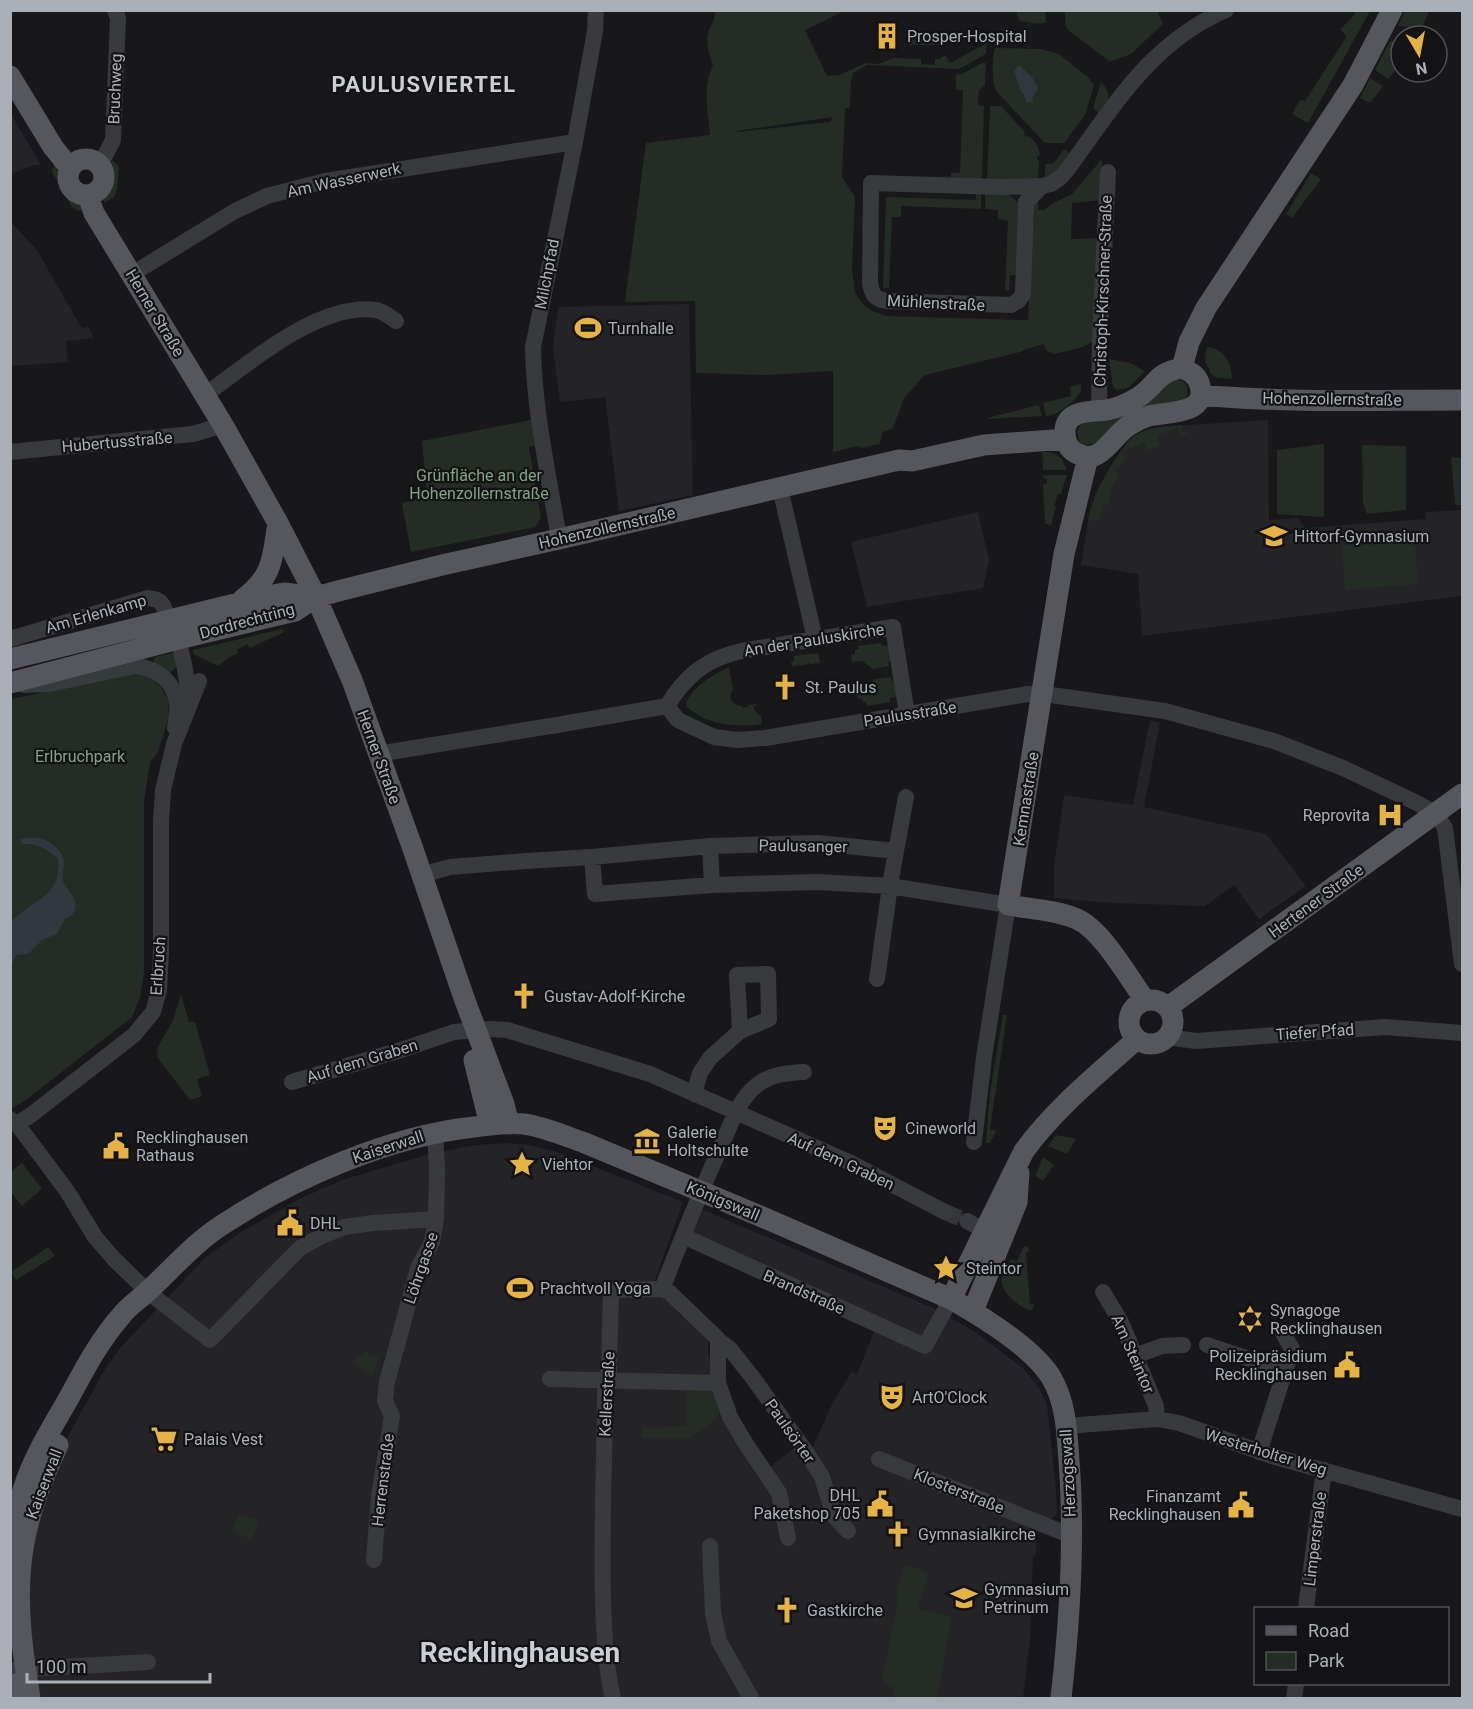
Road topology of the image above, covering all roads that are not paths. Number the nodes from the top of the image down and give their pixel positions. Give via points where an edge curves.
1 (115, 10) edge
2 (596, 10) edge
3 (1226, 10) edge
4 (1392, 10) edge
5 (10, 75) edge
6 (575, 142) junction
7 (100, 165) junction
8 (70, 168) junction
9 (1108, 172) dead end
10 (1042, 186) junction
11 (88, 196) junction
12 (132, 274) junction
13 (396, 321) dead end
14 (1182, 368) junction
15 (204, 395) junction
16 (1201, 395) junction
17 (1462, 400) edge
18 (1099, 410) junction
19 (222, 425) junction
20 (1066, 432) junction
21 (10, 452) edge
22 (1088, 457) junction
23 (780, 488) junction
24 (278, 523) junction
25 (560, 539) junction
26 (316, 597) junction
27 (237, 603) junction
28 (174, 630) junction
29 (10, 639) edge
30 (815, 639) junction
31 (10, 659) edge
32 (149, 668) joint
33 (199, 681) dead end
34 (10, 684) edge
35 (1042, 694) junction
36 (191, 704) junction
37 (667, 706) junction
38 (907, 714) junction
39 (174, 744) junction
40 (377, 754) junction
41 (1462, 794) edge
42 (906, 797) dead end
43 (1436, 814) junction
44 (710, 846) junction
45 (896, 851) junction
46 (592, 857) junction
47 (422, 875) junction
48 (712, 885) junction
49 (890, 886) junction
50 (1008, 905) junction
51 (1462, 964) edge
52 (877, 979) dead end
53 (1145, 1000) junction
54 (1168, 1007) junction
55 (471, 1031) junction
56 (740, 1031) dead end
57 (1462, 1033) edge
58 (1168, 1037) junction
59 (1137, 1039) junction
60 (804, 1072) dead end
61 (292, 1082) dead end
62 (694, 1094) junction
63 (736, 1113) junction
64 (14, 1121) edge
65 (500, 1124) junction
66 (435, 1132) junction
67 (974, 1142) dead end
68 (1020, 1160) junction
69 (701, 1191) junction
70 (945, 1212) tunnel mouth
71 (436, 1219) junction
72 (683, 1236) junction
73 (662, 1289) junction
74 (148, 1292) junction
75 (1103, 1293) dead end
76 (951, 1299) junction
77 (974, 1311) junction
78 (1283, 1333) dead end
79 (718, 1340) junction
80 (1183, 1345) dead end
81 (1207, 1345) dead end
82 (1134, 1356) junction
83 (1286, 1371) junction
84 (550, 1380) dead end
85 (607, 1381) junction
86 (718, 1383) junction
87 (385, 1401) joint
88 (1156, 1419) junction
89 (1066, 1426) junction
90 (1259, 1452) junction
91 (879, 1459) dead end
92 (1324, 1470) junction
93 (1462, 1509) edge
94 (848, 1531) dead end
95 (1072, 1536) junction
96 (788, 1538) dead end
97 (10, 1543) edge
98 (710, 1546) dead end
99 (374, 1560) dead end
100 (1306, 1607) edge
101 (148, 1662) dead end
102 (14, 1679) edge
103 (30, 1698) edge
104 (613, 1698) edge
105 (751, 1698) edge
106 (1061, 1698) edge

1 - 7 street, Bruchweg via 118,18 113,140
2 - 6 street, Milchpfad
3 - 10 street, Mühlenstraße via 1177,38 1155,57 1128,86 1060,178
4 - 14 main road via 1353,85 1206,308 1189,342
5 - 8 main road
6 - 12 street, Am Wasserwerk via 325,181 267,196 235,211
6 - 25 street, Milchpfad via 533,347 533,376
7 - 8 main road via 87,159
7 - 11 main road via 105,180 96,193
8 - 11 main road via 71,188
9 - 18 street, Christoph-Kirschner-Straße
10 - 10 street, Mühlenstraße via 871,183 872,294 895,302 1011,305 1018,301 1023,294 1026,202
11 - 12 main road, Herner Straße via 94,213
12 - 15 main road, Herner Straße
13 - 15 street via 378,310 337,314 316,321
14 - 16 main road via 1198,379
14 - 18 main road, Hohenzollernstraße via 1163,374 1140,397
15 - 19 main road, Herner Straße
16 - 17 main road, Hohenzollernstraße
16 - 22 main road via 1188,410 1149,416 1128,425
18 - 20 main road, Hohenzollernstraße via 1074,416
19 - 21 street, Hubertusstraße via 193,434
19 - 24 main road, Herner Straße
20 - 22 main road via 1067,444 1073,452
20 - 23 main road, Hohenzollernstraße via 958,438 908,448 899,460
22 - 35 main road, Kemnastraße via 1064,554
23 - 25 main road, Hohenzollernstraße
23 - 30 street
24 - 26 main road, Herner Straße
24 - 27 main road via 272,562 261,584
25 - 26 main road, Hohenzollernstraße
26 - 27 main road, Dordrechtring via 284,593
26 - 28 main road, Dordrechtring via 295,611
26 - 40 main road, Herner Straße via 352,680
27 - 28 main road, Dordrechtring
28 - 29 street, Am Erlenkamp via 162,603 148,598
28 - 31 main road, Dordrechtring
28 - 34 main road, Dordrechtring
28 - 36 street
30 - 37 street, An der Pauluskirche via 719,657 681,685
30 - 38 street, An der Pauluskirche via 893,627
32 - 34 street, Dordrechtring via 136,666 49,684
32 - 39 street, Erlbruch via 170,684 177,705
33 - 36 street, Erlbruch
35 - 38 street, Paulusstraße
35 - 43 street, Paulusstraße via 1165,711 1274,741 1343,768
35 - 50 main road, Kemnastraße
36 - 39 street, Erlbruch
37 - 38 street, Paulusstraße via 678,720 696,729 714,737 738,740
37 - 40 street
39 - 64 street, Erlbruch via 163,790 161,953 153,1012 134,1035
40 - 47 main road, Herner Straße
41 - 43 main road, Hertener Straße
42 - 45 street
43 - 51 street via 1445,828
43 - 54 main road, Hertener Straße
44 - 45 street, Paulusanger via 817,843
44 - 46 street, Paulusanger
44 - 48 street
45 - 49 street
46 - 47 street, Paulusanger via 450,867
46 - 48 street via 595,894
47 - 55 main road, Herner Straße via 464,998
48 - 49 street via 817,882
49 - 50 street
49 - 52 street
50 - 53 main road via 1065,915 1094,930
50 - 67 street, Kemnastraße
53 - 54 main road via 1160,1001
53 - 59 main road via 1134,1007 1129,1019
54 - 58 main road via 1174,1022
55 - 61 street, Auf dem Graben via 454,1032
55 - 62 street, Auf dem Graben via 507,1030 650,1074
55 - 65 main road, Herner Straße via 504,1104
56 - 62 street via 710,1059 700,1073
57 - 58 street, Tiefer Pfad via 1385,1027 1196,1041
58 - 59 main road via 1150,1044
59 - 68 main road via 1036,1134
60 - 63 street via 778,1074 758,1084
62 - 63 street, Auf dem Graben
63 - 69 street
63 - 70 street, Auf dem Graben via 850,1163
64 - 74 street, Erlbruch via 67,1191 95,1237
65 - 66 main road, Kaiserwall
65 - 69 main road, Königswall via 524,1124 560,1134
66 - 71 street, Löhrgasse
66 - 74 main road, Kaiserwall via 338,1164 263,1201 201,1240
68 - 76 main road via 976,1226
68 - 77 main road via 1017,1202
69 - 72 street
69 - 76 main road, Königswall
71 - 74 street, Erlbruch via 373,1223 324,1235 300,1248 210,1340
71 - 87 street, Löhrgasse via 432,1242 418,1268
72 - 73 street
72 - 76 street, Brandstraße via 925,1346
73 - 79 street, Paulsörter
73 - 85 street, Kellerstraße via 611,1290
74 - 97 main road, Kaiserwall via 123,1313 90,1360 30,1472
74 - 102 main road, Kaiserwall via 99,1366 36,1496 21,1563
75 - 82 street, Am Steintor via 1121,1322
76 - 77 main road, Herzogswall
77 - 89 main road, Herzogswall via 1015,1340 1046,1370 1060,1397
78 - 83 street via 1292,1349
79 - 86 street
79 - 94 street, Paulsörter via 753,1378 806,1452 822,1477 834,1516
80 - 82 street via 1162,1346
81 - 83 street
82 - 88 street, Am Steintor via 1156,1406
83 - 90 street
84 - 85 street
85 - 86 street
85 - 104 street, Kellerstraße via 601,1549 604,1638
86 - 96 street via 730,1417 779,1493
87 - 99 street, Herrenstraße via 392,1416
88 - 89 street, Westerholter Weg
88 - 90 street, Westerholter Weg via 1179,1423
89 - 95 main road, Herzogswall
90 - 92 street, Westerholter Weg
91 - 95 street, Klosterstraße
92 - 93 street, Westerholter Weg
92 - 100 street, Limperstraße
95 - 106 main road, Herzogswall
98 - 105 street via 713,1613 719,1641
101 - 102 street
102 - 103 main road, Kaiserwall

